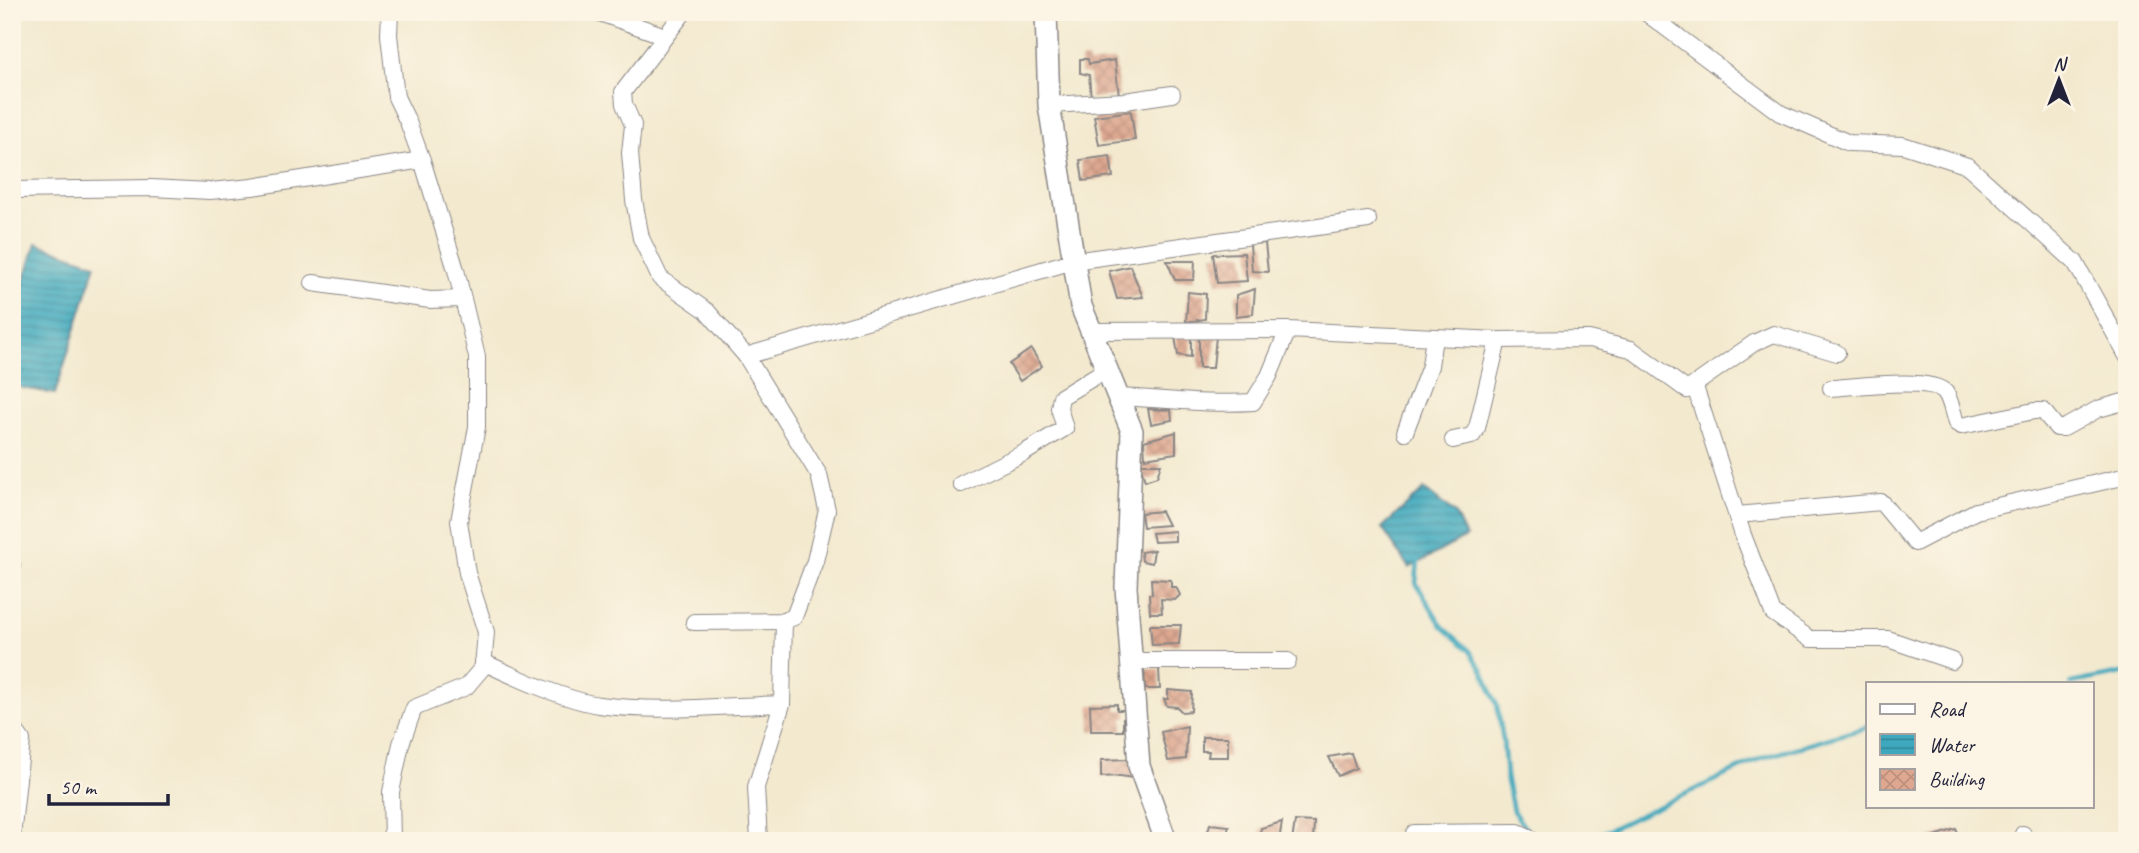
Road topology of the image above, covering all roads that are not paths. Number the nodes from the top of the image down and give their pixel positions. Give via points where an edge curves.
1 (390, 12) edge
2 (597, 12) edge
3 (684, 12) edge
4 (1046, 12) edge
5 (1645, 12) edge
6 (666, 36) junction
7 (1172, 94) dead end
8 (1049, 105) junction
9 (422, 160) junction
10 (12, 190) edge
11 (1368, 220) dead end
12 (1073, 261) junction
13 (313, 283) dead end
14 (463, 299) junction
15 (1289, 330) junction
16 (1092, 331) junction
17 (1434, 337) junction
18 (1498, 340) junction
19 (1837, 353) dead end
20 (747, 356) junction
21 (2127, 356) edge
22 (1107, 369) junction
23 (1695, 387) junction
24 (1831, 388) dead end
25 (1119, 397) junction
26 (2127, 401) edge
27 (1405, 432) dead end
28 (1453, 440) dead end
29 (2127, 476) edge
30 (961, 484) dead end
31 (1737, 515) junction
32 (784, 621) junction
33 (694, 622) dead end
34 (1131, 661) junction
35 (1288, 661) dead end
36 (1952, 661) dead end
37 (483, 662) junction
38 (782, 704) junction
39 (12, 726) edge
40 (1414, 833) dead end
41 (12, 836) edge
42 (392, 841) edge
43 (759, 841) edge
44 (1167, 841) edge
45 (1530, 841) edge

1 - 9 street via 396,97
2 - 6 street
3 - 6 street
4 - 8 street
5 - 21 street via 1780,113 1849,143 1903,145 1968,166 2075,262
6 - 20 street via 623,92 633,125 630,153 641,238 660,278 706,311
7 - 8 street
8 - 12 street
9 - 10 street via 209,191
9 - 14 street
11 - 12 street
12 - 16 street via 1081,306
12 - 20 street
13 - 14 street via 430,300
14 - 37 street via 477,357 477,427 459,521 467,573 485,632
15 - 16 street
15 - 17 street
15 - 25 street via 1253,402 1217,405
16 - 22 street
17 - 18 street
17 - 27 street via 1430,366
18 - 23 street via 1590,339 1631,349 1687,390
18 - 28 street via 1477,428 1472,436
19 - 23 street via 1774,334 1754,342
20 - 32 street via 819,475 827,510 815,561 794,617
22 - 25 street
22 - 30 street via 1061,397 1065,428
23 - 31 street
24 - 26 street via 1906,383 1940,388 1961,426 2043,411 2057,428 2064,428 2098,409
25 - 34 street via 1132,430 1126,587
29 - 31 street via 1976,511 1915,542 1881,502
31 - 36 street via 1773,613 1810,639 1888,639
32 - 33 street
32 - 38 street
34 - 35 street
34 - 44 street via 1139,766
37 - 38 street via 597,705
37 - 42 street via 466,687 414,708 391,792
38 - 43 street via 757,787
39 - 41 street via 22,740
40 - 45 street via 1518,832

